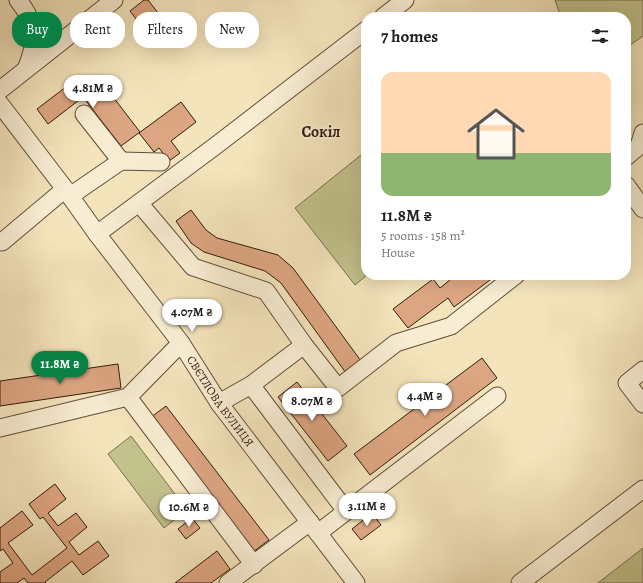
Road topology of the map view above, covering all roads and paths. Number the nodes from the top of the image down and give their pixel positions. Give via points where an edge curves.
1 (18, 0) edge
2 (113, 0) edge
3 (405, 0) edge
4 (389, 12) edge
5 (361, 34) edge
6 (26, 69) junction
7 (0, 90) edge
8 (0, 104) edge
9 (84, 114) dead end
10 (643, 133) edge
11 (631, 152) edge
12 (120, 161) junction
13 (161, 162) dead end
14 (631, 192) edge
15 (68, 193) junction
16 (139, 203) junction
17 (643, 209) edge
18 (97, 234) junction
19 (2, 242) dead end
20 (510, 280) edge
21 (181, 343) junction
22 (304, 346) junction
23 (643, 370) edge
24 (251, 385) junction
25 (497, 396) dead end
26 (128, 397) junction
27 (219, 403) junction
28 (643, 404) edge
29 (0, 428) edge
30 (643, 489) edge
31 (346, 511) junction
32 (314, 527) junction
33 (254, 564) junction
34 (228, 583) edge
35 (356, 583) edge
36 (520, 583) edge

1 - 6 street via 27,12 34,34 33,50
2 - 6 street
3 - 4 street
5 - 16 street
6 - 7 street
8 - 15 street, СВЄТЛОВА ВУЛИЦЯ
9 - 12 street
10 - 11 street via 639,146
12 - 13 street
12 - 15 street
14 - 17 street
15 - 18 street, СВЄТЛОВА ВУЛИЦЯ
15 - 19 street
16 - 18 street
16 - 22 street via 193,267 266,291
18 - 21 street, СВЄТЛОВА ВУЛИЦЯ
20 - 22 street via 451,326 396,343 338,388
21 - 26 street
21 - 27 street, СВЄТЛОВА ВУЛИЦЯ
22 - 24 street
23 - 28 street via 627,383
24 - 27 street
24 - 31 street
25 - 31 street
26 - 29 street
26 - 33 street
27 - 32 street, СВЄТЛОВА ВУЛИЦЯ
30 - 36 street
31 - 32 street
32 - 33 street
32 - 35 street, СВЄТЛОВА ВУЛИЦЯ
33 - 34 street

